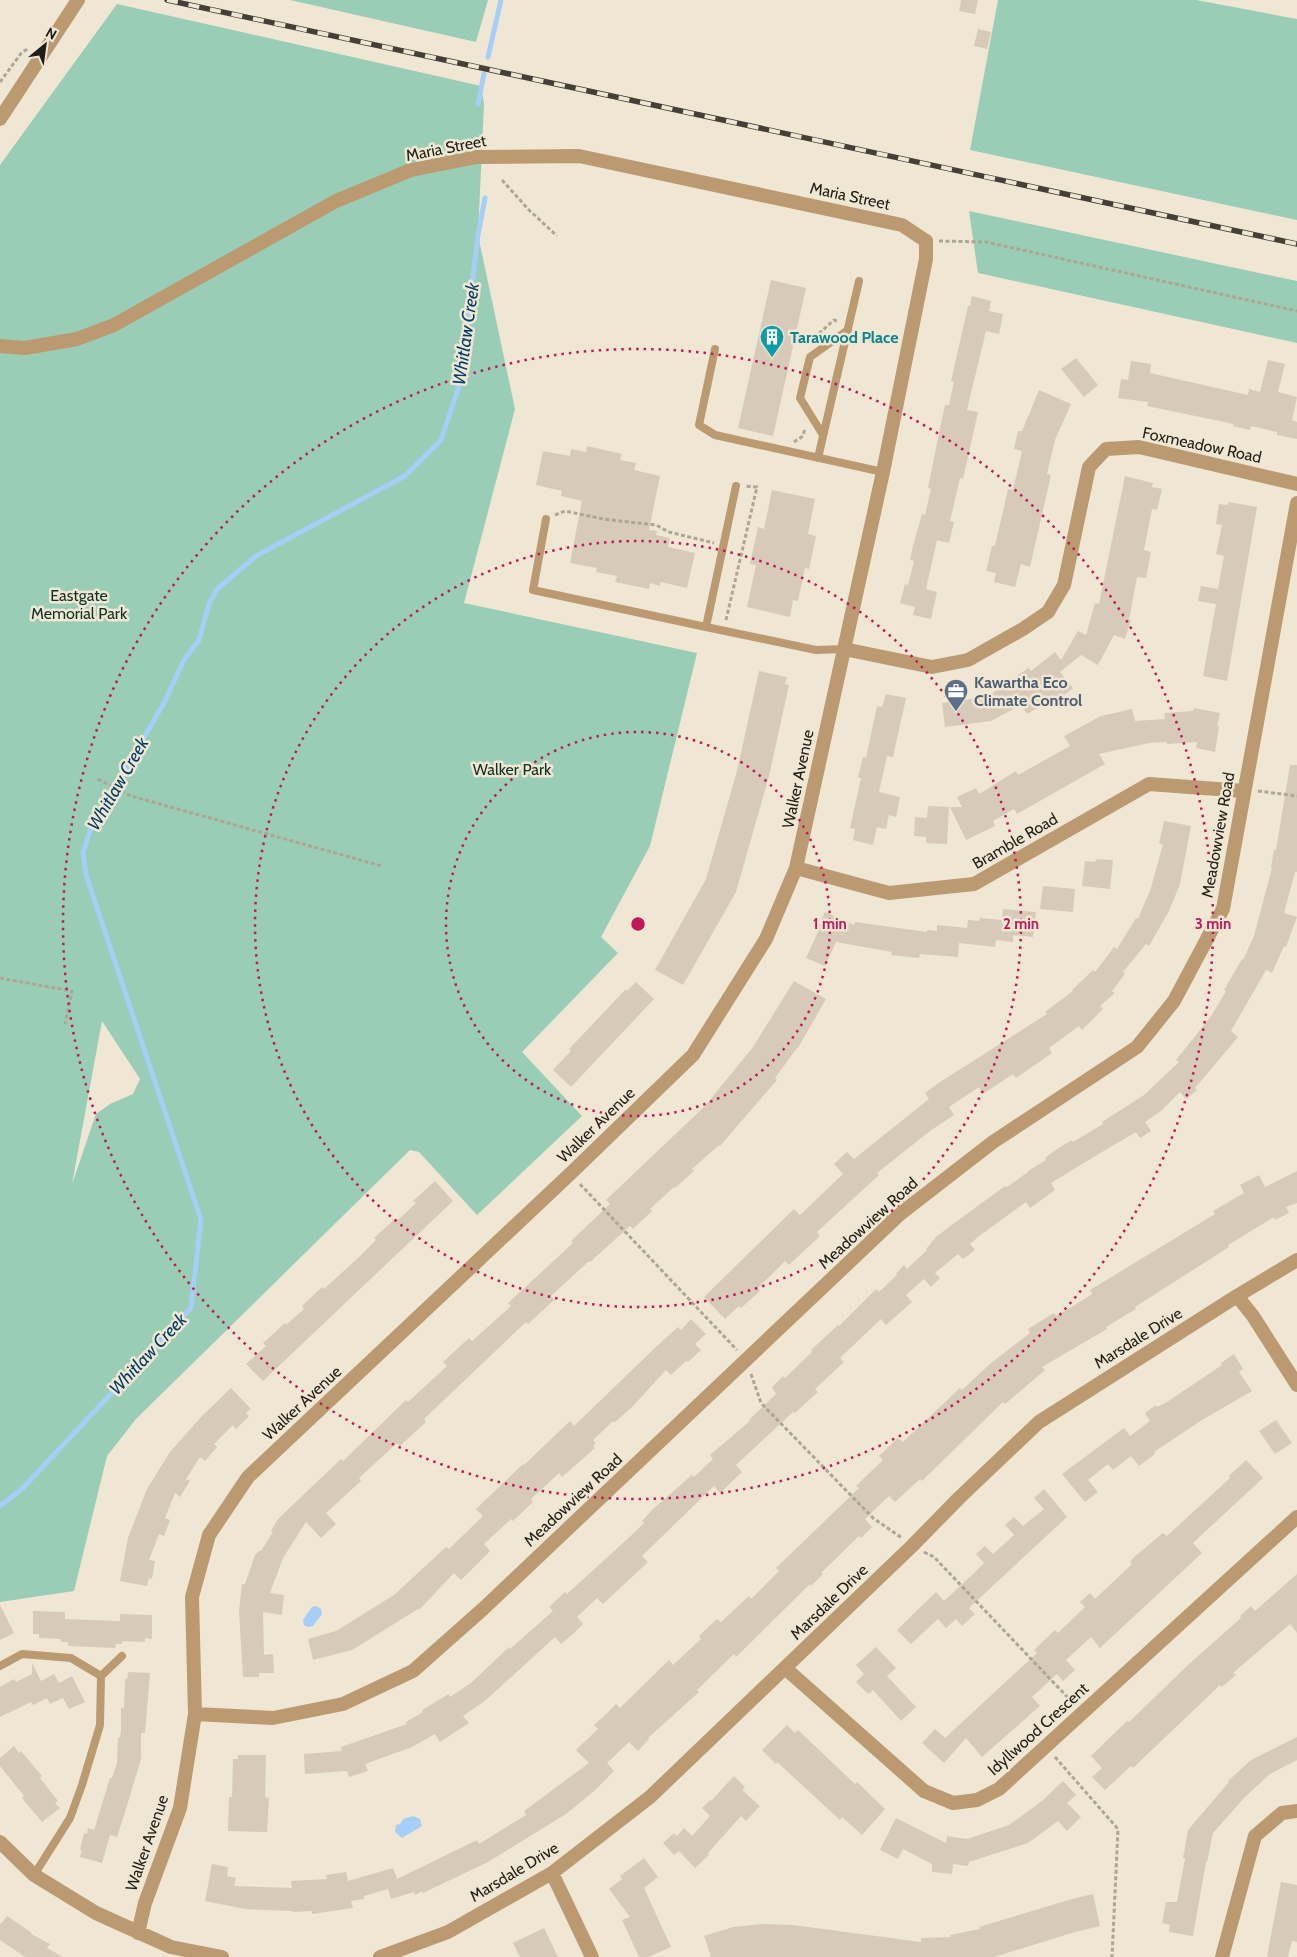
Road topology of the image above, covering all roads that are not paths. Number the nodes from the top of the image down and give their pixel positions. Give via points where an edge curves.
1 (78, 0) edge
2 (0, 119) edge
3 (926, 241) joint
4 (859, 281) dead end
5 (848, 327) junction
6 (0, 346) edge
7 (714, 349) dead end
8 (823, 435) junction
9 (818, 458) junction
10 (883, 472) junction
11 (1297, 484) edge
12 (736, 486) road end
13 (1297, 503) edge
14 (546, 519) road end
15 (706, 627) junction
16 (844, 649) junction
17 (1244, 791) junction
18 (796, 868) junction
19 (1297, 1260) edge
20 (1237, 1296) junction
21 (1297, 1385) edge
22 (1297, 1517) edge
23 (122, 1656) dead end
24 (0, 1666) edge
25 (785, 1668) junction
26 (101, 1676) junction
27 (195, 1714) junction
28 (1297, 1811) edge
29 (0, 1842) edge
30 (552, 1873) junction
31 (34, 1875) junction
32 (138, 1932) junction
33 (222, 1957) edge
34 (380, 1957) edge
35 (592, 1957) edge
36 (1222, 1957) edge

1 - 2 street
3 - 6 street, Maria Street via 902,225 579,156 477,157 411,170 336,201 114,325 77,339 25,348
3 - 10 street, Walker Avenue via 926,259
4 - 5 lane
5 - 8 lane
5 - 8 lane via 810,357 800,398
7 - 9 lane via 699,425 715,435
8 - 9 lane
9 - 10 lane
10 - 16 street, Walker Avenue
11 - 16 street, Foxmeadow Road via 1139,447 1106,449 1089,466 1064,585 1048,612 968,660 932,667
12 - 15 lane
13 - 17 street, Meadowview Road
14 - 15 lane via 533,590
15 - 16 lane via 816,650
16 - 18 street, Walker Avenue
17 - 18 street, Bramble Road via 1150,784 974,884 889,893
17 - 27 street, Meadowview Road via 1223,909 1174,1001 1136,1047 993,1142 900,1214 483,1609 413,1671 343,1704 273,1718
18 - 27 street, Walker Avenue via 766,939 693,1055 248,1477 209,1535 192,1597
19 - 20 street, Marsdale Drive
20 - 21 street
20 - 25 street, Marsdale Drive via 1039,1422
22 - 25 street, Idyllwood Crescent via 1000,1789 977,1800 953,1803 924,1791
23 - 26 lane
24 - 26 lane via 22,1654 70,1658
25 - 30 street, Marsdale Drive via 650,1797
26 - 31 lane via 100,1725 82,1785 70,1818
27 - 32 street, Walker Avenue via 180,1808 145,1903
28 - 36 street via 1282,1813 1255,1836
29 - 31 street
30 - 34 street, Marsdale Drive via 448,1932
30 - 35 street
31 - 32 street via 96,1914
32 - 33 street via 171,1947

